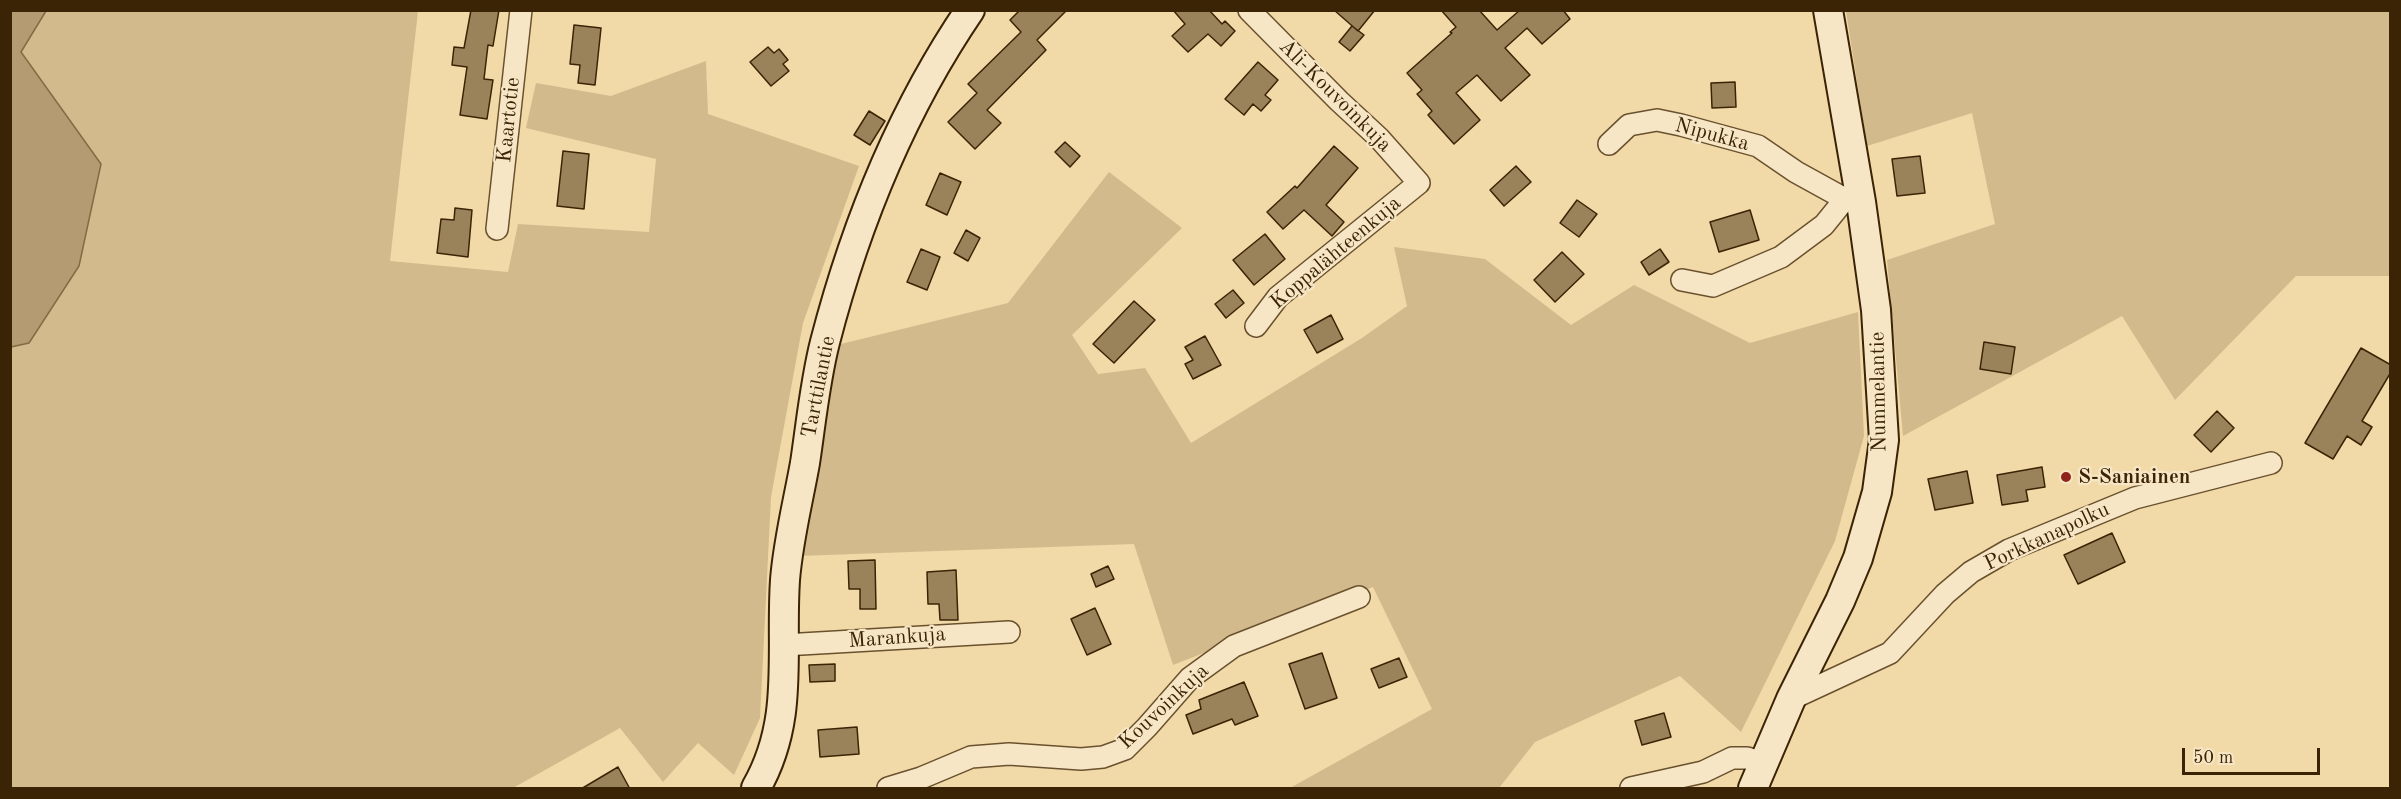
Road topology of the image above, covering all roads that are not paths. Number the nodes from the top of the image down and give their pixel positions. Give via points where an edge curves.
1 (521, 10) edge
2 (1249, 10) edge
3 (1828, 10) edge
4 (961, 15) edge
5 (1609, 144) dead end
6 (1419, 183) joint
7 (1853, 200) junction
8 (497, 229) dead end
9 (1682, 280) dead end
10 (1256, 326) dead end
11 (2271, 463) dead end
12 (1359, 597) dead end
13 (1009, 632) dead end
14 (784, 645) junction
15 (1791, 699) junction
16 (1757, 776) edge
17 (756, 789) edge
18 (888, 789) edge
19 (1631, 789) edge

1 - 8 street, Kaartotie
2 - 6 street, Ali-Kouvoinkuja via 1379,138
3 - 7 street, Nummelantie
4 - 14 street, Tarttilantie via 882,174 859,232 828,334 785,579
5 - 7 street, Nipukka via 1629,125 1657,120 1681,125 1758,147 1796,172
6 - 10 street, Koppalähteenkuja via 1278,297
7 - 9 street via 1781,257 1713,286
7 - 15 street, Nummelantie via 1876,310 1884,440 1877,492 1854,568
11 - 15 street, Porkkanapolku via 2134,498 2009,550 1971,572 1945,594 1890,652
12 - 18 street, Kouvoinkuja via 1234,646 1190,678 1125,749 1081,759 1009,754 971,757
13 - 14 street, Marankuja
14 - 17 street, Tarttilantie via 782,719 772,757
15 - 16 street, Nummelantie
16 - 19 street via 1747,758 1732,758 1703,772

